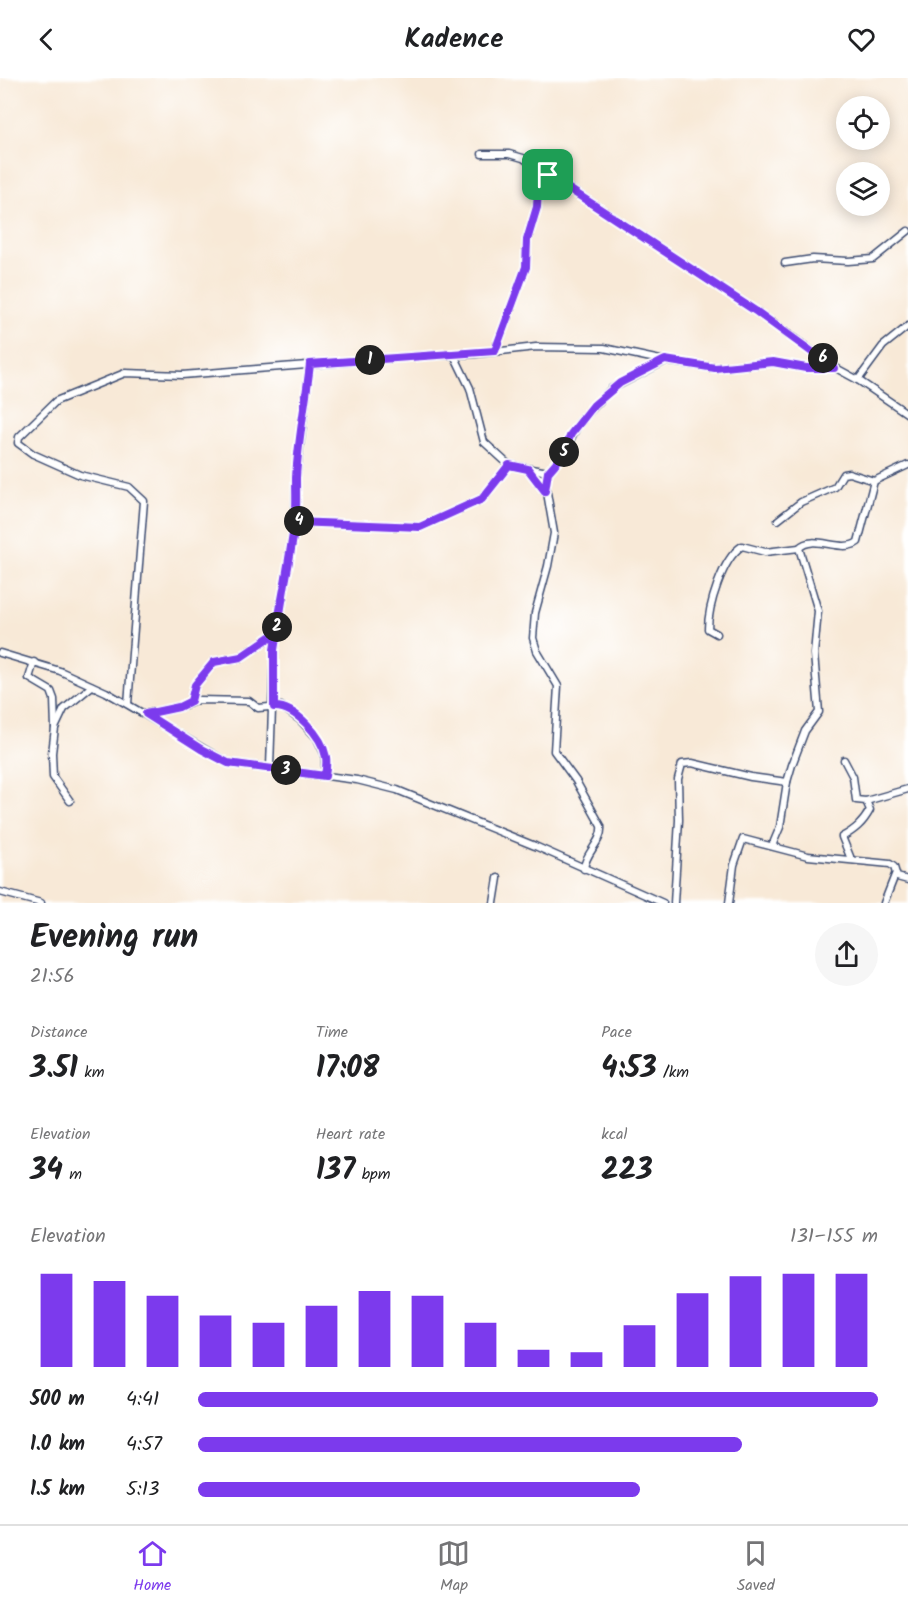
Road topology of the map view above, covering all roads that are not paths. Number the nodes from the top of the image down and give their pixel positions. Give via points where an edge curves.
1 (482, 154) dead end
2 (539, 169) junction
3 (908, 231) edge
4 (785, 264) dead end
5 (908, 327) edge
6 (495, 351) junction
7 (454, 355) junction
8 (665, 360) junction
9 (310, 364) junction
10 (834, 368) junction
11 (858, 380) junction
12 (908, 414) edge
13 (509, 465) junction
14 (908, 465) edge
15 (528, 469) junction
16 (548, 472) junction
17 (874, 481) junction
18 (545, 491) junction
19 (778, 520) dead end
20 (295, 522) junction
21 (799, 548) junction
22 (276, 633) junction
23 (717, 634) dead end
24 (0, 653) edge
25 (34, 662) junction
26 (92, 686) junction
27 (191, 701) junction
28 (128, 704) junction
29 (274, 707) junction
30 (146, 714) junction
31 (55, 728) junction
32 (844, 760) dead end
33 (270, 767) junction
34 (325, 776) junction
35 (787, 782) junction
36 (908, 789) edge
37 (69, 801) dead end
38 (866, 801) junction
39 (772, 846) junction
40 (851, 859) junction
41 (584, 869) junction
42 (498, 878) dead end
43 (895, 878) junction
44 (908, 880) edge
45 (0, 892) edge
46 (41, 903) edge
47 (494, 903) edge
48 (663, 903) edge
49 (674, 903) edge
50 (729, 903) edge
51 (884, 903) edge

1 - 2 street via 517,156
2 - 6 street via 537,207 527,240 526,267
2 - 10 street via 757,312
3 - 4 street via 873,259 813,259
5 - 11 street via 883,346
6 - 7 street
6 - 8 street via 590,346
7 - 9 street
7 - 13 street via 470,388 484,442
8 - 10 street via 715,368 773,362
8 - 16 street via 620,383 594,405
9 - 20 street via 296,478
9 - 28 street via 182,375 125,373 56,401 19,437 18,443 33,454 80,475 129,487 144,501
10 - 11 street
11 - 12 street
13 - 15 street
13 - 20 street via 482,499 420,527
14 - 17 street
15 - 16 street
15 - 18 street
16 - 18 street
17 - 19 street via 843,474 835,487 801,502
17 - 21 street via 858,542 848,546 809,543
18 - 41 street via 554,533 533,638 558,686 554,751 601,826
20 - 22 street
21 - 23 street via 765,552 742,546 735,551 722,574 707,628
21 - 35 street via 818,612 814,654 819,712 802,737
22 - 27 street via 241,657 214,662 195,685
22 - 29 street
24 - 25 street
25 - 26 street
25 - 31 street via 29,678 51,691
26 - 28 street
26 - 31 street via 66,707
27 - 29 street via 223,699 249,701 258,708
27 - 30 street
28 - 30 street
29 - 33 street
29 - 34 street via 288,710 313,733 325,755
30 - 33 street via 228,763
31 - 37 street via 53,777
32 - 38 street via 853,777 856,800
33 - 34 street
34 - 41 street via 398,790
35 - 39 street via 780,827
35 - 49 street via 682,764 678,779
36 - 38 street
38 - 40 street via 868,814 855,830 842,837
39 - 40 street via 808,856
39 - 50 street via 741,841
40 - 43 street via 890,864
41 - 48 street
42 - 47 street
43 - 44 street
43 - 51 street
45 - 46 street

